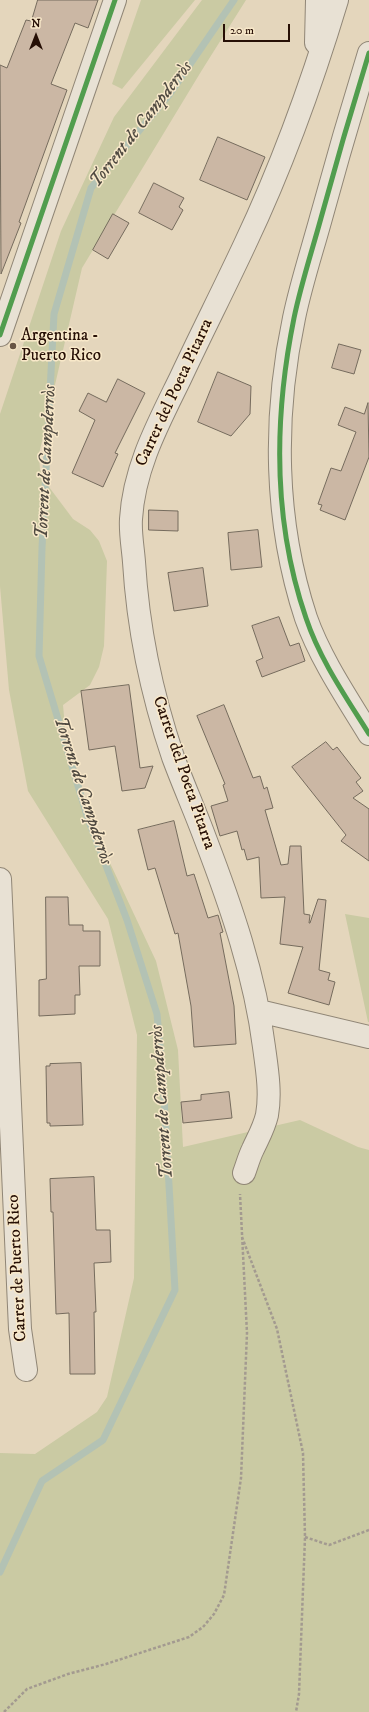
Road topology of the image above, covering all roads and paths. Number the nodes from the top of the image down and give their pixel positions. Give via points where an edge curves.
1 (115, 0) edge
2 (317, 0) edge
3 (337, 0) edge
4 (369, 53) edge
5 (316, 65) junction
6 (0, 335) edge
7 (369, 734) edge
8 (0, 879) edge
9 (259, 1011) junction
10 (369, 1037) edge
11 (244, 1173) joint
12 (242, 1235) junction
13 (26, 1370) dead end
14 (369, 1530) edge
15 (305, 1537) junction
16 (4, 1712) edge
17 (296, 1712) edge

1 - 6 street
2 - 5 street, Carrer del Poeta Pitarra
3 - 5 street, Carrer del Poeta Pitarra
4 - 7 street via 294,317 286,360 279,437 280,484 288,552 306,619 332,674
5 - 9 street, Carrer del Poeta Pitarra via 297,121 246,242 142,460 134,491 131,521 134,578 155,700 229,904 246,956
8 - 13 street, Carrer de Puerto Rico via 20,1329
9 - 10 street
9 - 11 street, Carrer del Poeta Pitarra via 266,1066 267,1115
11 - 12 path via 240,1197
12 - 15 path via 279,1336 303,1453
12 - 16 path via 247,1333 241,1478 224,1595 214,1614 202,1628 189,1637 27,1689
14 - 15 path via 329,1545
15 - 17 path via 299,1694

